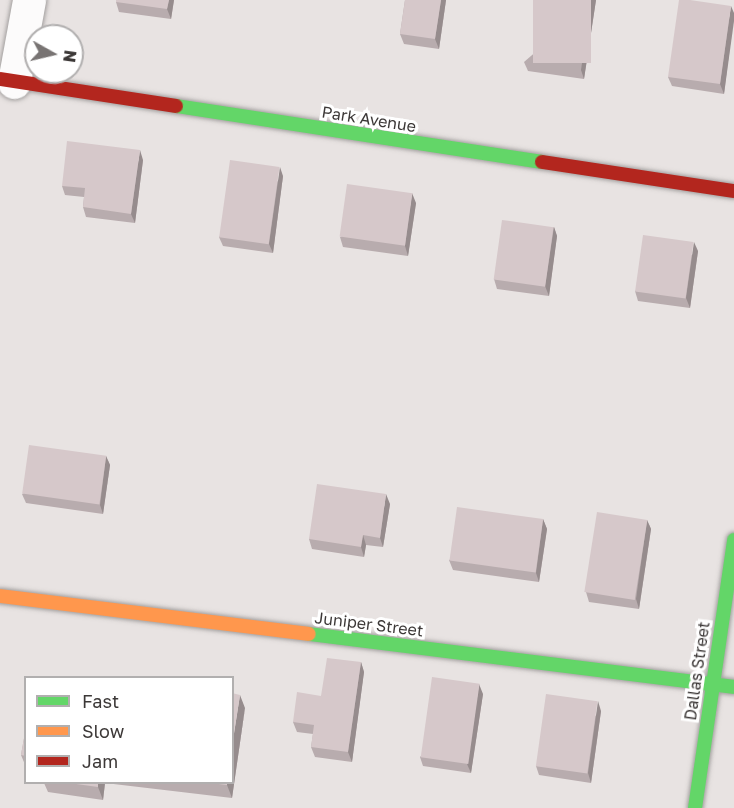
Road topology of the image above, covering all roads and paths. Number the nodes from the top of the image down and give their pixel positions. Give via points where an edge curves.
1 (29, 0) edge
2 (7, 80) edge
3 (734, 191) edge
4 (734, 540) edge
5 (0, 596) edge
6 (711, 683) junction
7 (734, 687) edge
8 (694, 808) edge

1 - 2 street
2 - 3 street, Park Avenue
4 - 6 street, Dallas Street
5 - 6 street, Juniper Street
6 - 7 street, Juniper Street
6 - 8 street, Dallas Street

